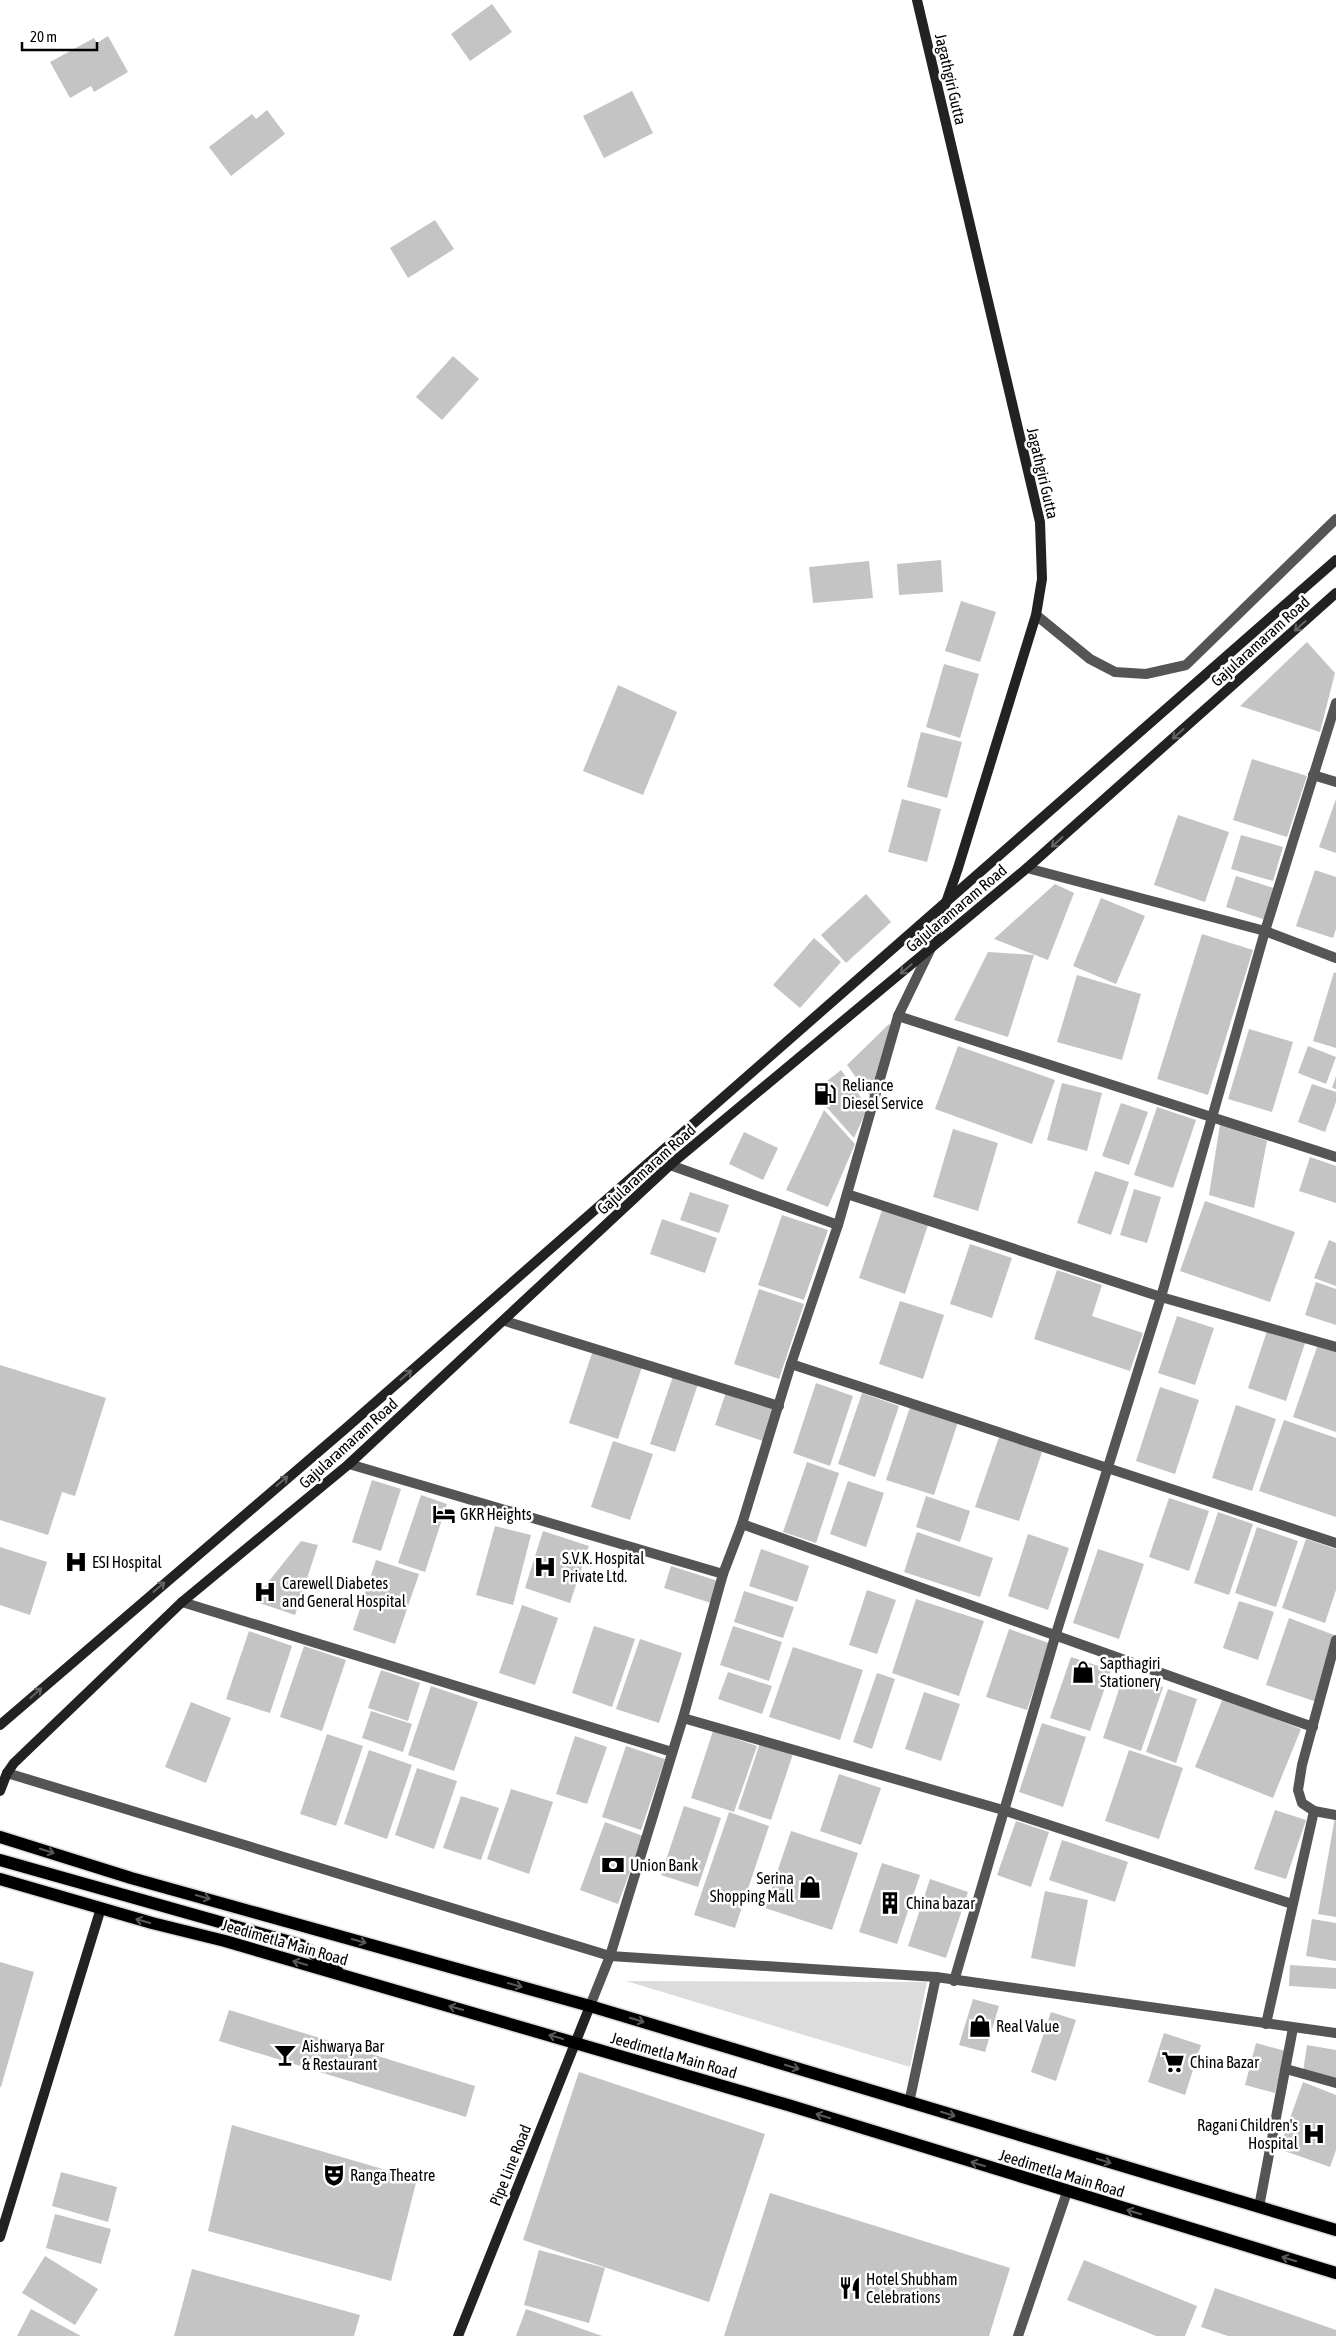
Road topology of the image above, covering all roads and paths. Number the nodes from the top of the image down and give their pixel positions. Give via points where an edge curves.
1 (917, 0) edge
2 (1336, 519) edge
3 (1336, 560) edge
4 (1336, 593) edge
5 (1036, 615) junction
6 (1336, 703) edge
7 (1314, 775) junction
8 (1336, 782) edge
9 (1028, 868) junction
10 (945, 905) junction
11 (1265, 932) junction
12 (931, 947) junction
13 (1336, 958) edge
14 (898, 1016) junction
15 (1213, 1116) junction
16 (1336, 1157) edge
17 (670, 1166) junction
18 (847, 1194) junction
19 (838, 1225) junction
20 (1161, 1298) junction
21 (505, 1321) junction
22 (1336, 1347) edge
23 (791, 1364) junction
24 (778, 1406) junction
25 (349, 1464) junction
26 (1108, 1467) junction
27 (742, 1524) junction
28 (1336, 1543) edge
29 (723, 1574) junction
30 (182, 1602) junction
31 (1055, 1637) junction
32 (1336, 1640) edge
33 (683, 1718) junction
34 (0, 1726) edge
35 (1313, 1727) junction
36 (672, 1752) junction
37 (6, 1773) junction
38 (0, 1790) edge
39 (1003, 1810) junction
40 (1314, 1811) junction
41 (1336, 1815) edge
42 (0, 1837) edge
43 (0, 1860) edge
44 (0, 1879) edge
45 (1292, 1904) junction
46 (101, 1908) junction
47 (610, 1956) junction
48 (345, 1976) junction
49 (936, 1977) junction
50 (954, 1981) junction
51 (590, 2006) junction
52 (1266, 2024) junction
53 (1293, 2028) junction
54 (1336, 2033) edge
55 (576, 2043) junction
56 (1286, 2069) junction
57 (1336, 2083) edge
58 (909, 2102) junction
59 (1066, 2192) junction
60 (1259, 2207) junction
61 (1336, 2230) edge
62 (0, 2237) edge
63 (1336, 2273) edge
64 (458, 2336) edge
65 (1018, 2336) edge

1 - 5 main road, Jagathgiri Gutta via 1040,522 1042,579
2 - 5 street via 1186,665 1146,674 1115,672 1090,659
3 - 10 main road, Gajularamaram Road
4 -> 9 main road, Gajularamaram Road
5 - 10 main road, Jagathgiri Gutta
6 - 7 street
7 - 8 street
7 - 11 street
9 - 11 street
9 - 12 main road, Gajularamaram Road
10 - 12 main road, Jagathgiri Gutta
34 -> 10 main road, Gajularamaram Road
11 - 13 street
11 - 15 street
12 - 14 street
12 -> 17 main road, Gajularamaram Road
14 - 15 street
14 - 18 street
15 - 16 street
15 - 20 street
17 - 19 street
17 - 21 main road, Gajularamaram Road
18 - 19 street
18 - 20 street
19 - 23 street
20 - 22 street
20 - 26 street
21 - 24 street
21 - 25 main road, Gajularamaram Road
23 - 24 street
23 - 26 street
24 - 27 street
25 - 29 street
25 - 30 main road, Gajularamaram Road
26 - 28 street
26 - 31 street
27 - 29 street
27 - 31 street
29 - 33 street
30 - 36 street
30 - 37 main road, Gajularamaram Road
31 - 35 street
31 - 39 street
32 - 35 street
33 - 36 street
33 - 39 street
35 - 40 street via 1298,1790 1302,1803
36 - 47 street
37 - 38 main road, Gajularamaram Road
37 - 47 street
39 - 45 street
39 - 50 street
40 - 41 street
40 - 45 street
42 -> 51 main road, Jeedimetla Main Road via 131,1878
43 - 48 main road via 301,1944
44 - 46 main road, Jeedimetla Main Road
45 - 52 street
48 -> 46 main road, Jeedimetla Main Road
46 - 62 main road
47 - 49 street
47 - 51 street
55 -> 48 main road, Jeedimetla Main Road
49 - 50 street
49 - 58 street
50 - 52 street
51 - 55 main road, Pipe Line Road
51 -> 58 main road, Jeedimetla Main Road
52 - 53 street
53 - 54 street
53 - 56 street
59 -> 55 main road, Jeedimetla Main Road
55 - 64 main road, Pipe Line Road
56 - 57 street
56 - 60 street
58 -> 60 main road, Jeedimetla Main Road
63 -> 59 main road, Jeedimetla Main Road
59 - 65 street
60 - 61 main road, Jeedimetla Main Road

